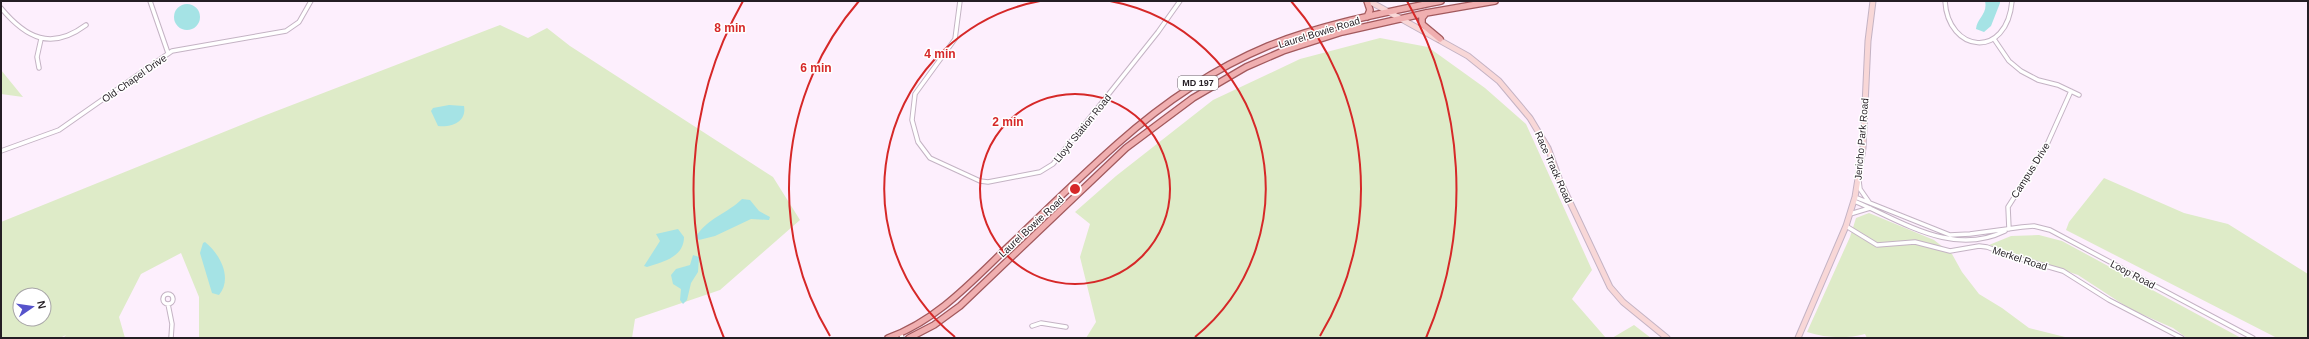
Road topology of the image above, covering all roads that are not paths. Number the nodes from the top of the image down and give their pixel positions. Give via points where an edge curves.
1 (150, 1) edge
2 (311, 1) edge
3 (960, 1) edge
4 (1180, 1) edge
5 (1368, 1) edge
6 (1441, 1) edge
7 (1495, 1) edge
8 (1873, 1) edge
9 (1945, 1) edge
10 (2012, 1) edge
11 (1, 8) edge
12 (1389, 12) junction
13 (1426, 13) junction
14 (1367, 17) junction
15 (1402, 18) junction
16 (86, 25) dead end
17 (41, 39) junction
18 (1440, 39) junction
19 (1994, 39) junction
20 (168, 53) junction
21 (39, 68) dead end
22 (2071, 91) junction
23 (2079, 95) dead end
24 (1, 151) edge
25 (1858, 177) junction
26 (1854, 199) junction
27 (1871, 206) junction
28 (1850, 214) junction
29 (1846, 226) junction
30 (2009, 229) junction
31 (168, 304) dead end
32 (1032, 326) dead end
33 (1066, 327) dead end
34 (901, 336) edge
35 (171, 338) edge
36 (888, 338) edge
37 (909, 338) edge
38 (1667, 338) edge
39 (1798, 338) edge
40 (2182, 338) edge
41 (2253, 338) edge

1 - 20 street
2 - 20 street, Old Chapel Drive via 299,22 282,32
3 - 4 street, Lloyd Station Road via 955,39 915,94 912,126 918,142 930,158 980,181 988,182 1040,172 1050,167 1111,93
5 - 12 street, Race Track Road
5 - 14 main road via 1370,10
6 - 12 main road, Laurel Bowie Road / MD 197
7 - 13 main road, Laurel Bowie Road / MD 197
8 - 25 street, Jericho Park Road via 1868,42 1863,148
9 - 19 street via 1949,19 1962,36 1982,44
10 - 19 street via 2006,21
11 - 17 street via 20,29
12 - 14 main road, Laurel Bowie Road / MD 197
12 - 15 street, Race Track Road
13 - 15 main road, Laurel Bowie Road / MD 197
13 - 18 main road via 1422,18 1422,24
14 - 34 main road, Laurel Bowie Road / MD 197 via 1267,47 1214,73 1179,95 1117,144 956,298
15 - 18 street, Race Track Road
15 - 37 main road, Laurel Bowie Road / MD 197 via 1330,35 1284,51 1246,67 1193,98 1126,148 960,306 934,325
16 - 17 street via 67,36
17 - 21 street via 37,57
18 - 38 street, Race Track Road via 1468,56 1499,81 1530,118 1548,148 1560,181 1610,287 1623,302
19 - 22 street via 2010,61 2021,70 2038,80
20 - 24 street, Old Chapel Drive via 59,130
22 - 23 street
22 - 30 street, Campus Drive via 2045,149 2008,207
25 - 26 street, Jericho Park Road
25 - 27 street via 1860,189
26 - 27 street, Loop Road
26 - 28 street, Jericho Park Road
27 - 28 street
27 - 30 street, Loop Road via 1950,235
28 - 29 street, Jericho Park Road
29 - 39 street, Jericho Park Road
29 - 40 street, Merkel Road via 1877,245 1915,242 1950,251 1987,247 2014,258 2063,271 2109,300
30 - 41 street, Loop Road via 2034,226 2050,230
31 - 35 street via 172,324
32 - 33 street via 1040,322
34 - 36 main road, Laurel Bowie Road / MD 197

